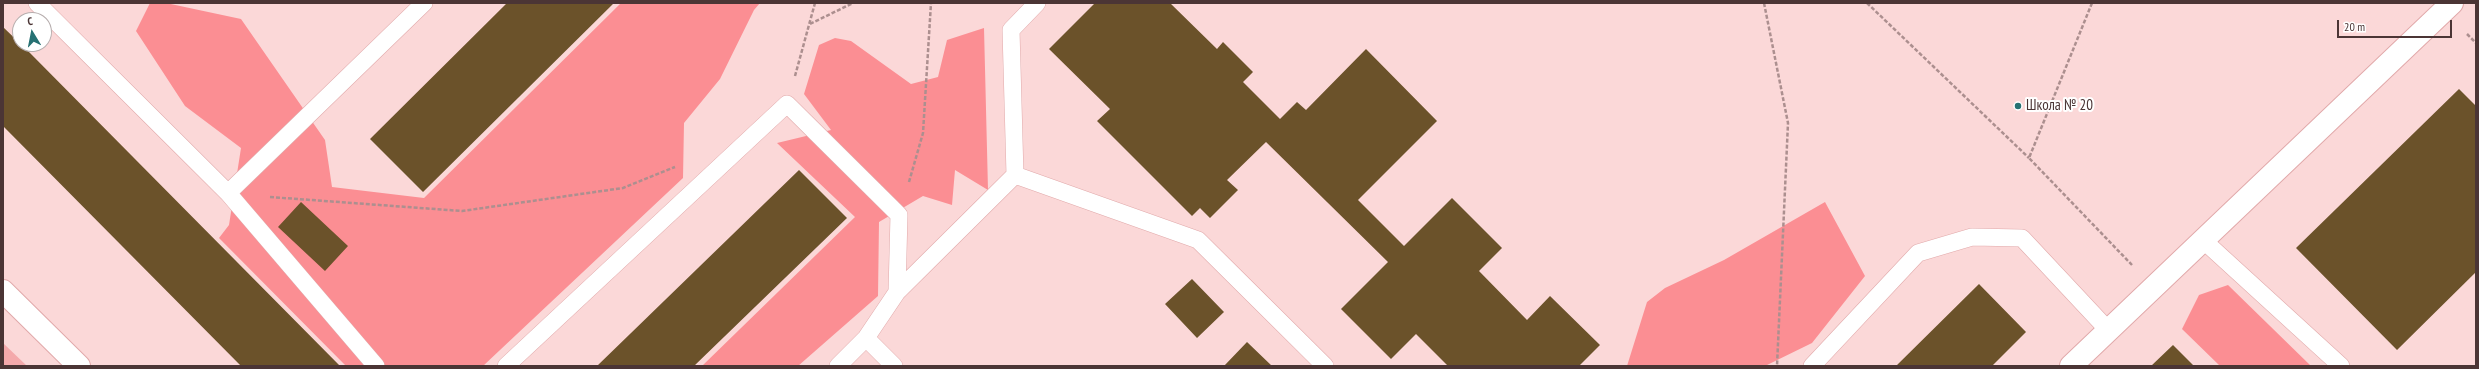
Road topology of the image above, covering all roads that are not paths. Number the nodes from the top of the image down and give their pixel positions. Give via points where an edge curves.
1 (37, 3) edge
2 (424, 3) edge
3 (1037, 3) edge
4 (2452, 3) edge
5 (1014, 175) junction
6 (228, 193) junction
7 (2203, 240) junction
8 (3, 291) edge
9 (897, 292) junction
10 (2109, 331) junction
11 (866, 338) junction
12 (79, 366) edge
13 (376, 366) edge
14 (506, 366) edge
15 (838, 366) edge
16 (894, 366) edge
17 (1325, 366) edge
18 (1812, 366) edge
19 (2071, 366) edge
20 (2341, 366) edge

1 - 6 lane
2 - 6 lane
3 - 5 lane via 1011,30
4 - 7 street
5 - 9 lane
5 - 17 lane via 1198,240
6 - 13 lane
7 - 10 street
7 - 20 lane
8 - 12 street
9 - 11 lane
9 - 14 lane via 899,216 788,104
10 - 18 lane via 2022,238 1972,237 1918,253
10 - 19 street
11 - 15 lane
11 - 16 lane

